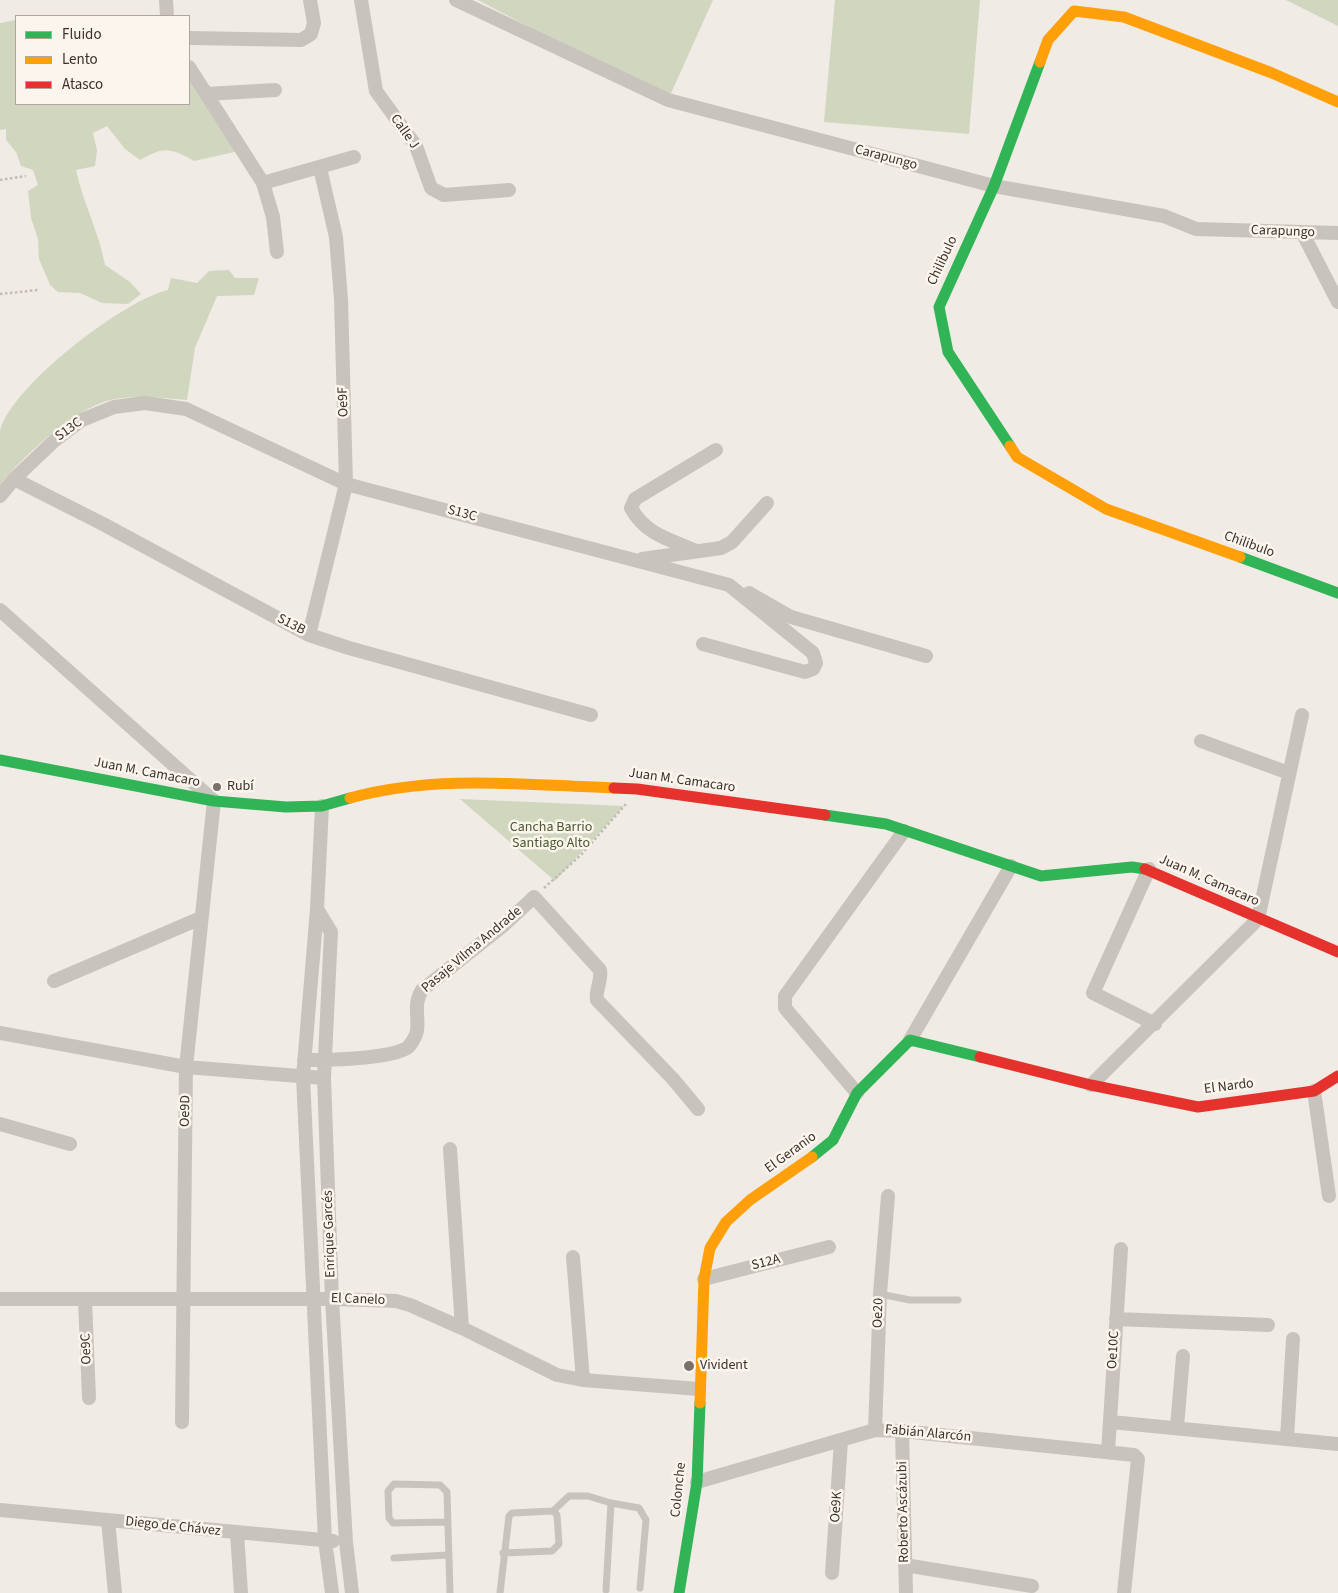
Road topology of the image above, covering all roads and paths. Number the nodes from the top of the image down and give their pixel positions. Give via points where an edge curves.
1 (166, 0) edge
2 (310, 0) edge
3 (361, 0) edge
4 (456, 0) edge
5 (167, 15) edge
6 (190, 38) edge
7 (190, 69) edge
8 (275, 90) dead end
9 (206, 94) junction
10 (1338, 102) edge
11 (354, 157) dead end
12 (320, 168) junction
13 (26, 176) dead end
14 (0, 180) edge
15 (263, 183) junction
16 (994, 186) junction
17 (509, 190) dead end
18 (1302, 232) junction
19 (1338, 233) edge
20 (277, 252) dead end
21 (38, 290) dead end
22 (0, 294) edge
23 (1338, 302) edge
24 (716, 450) dead end
25 (14, 479) junction
26 (346, 484) junction
27 (0, 496) edge
28 (766, 503) dead end
29 (696, 551) junction
30 (635, 560) junction
31 (729, 584) junction
32 (1338, 593) edge
33 (0, 610) edge
34 (309, 635) junction
35 (703, 644) dead end
36 (926, 656) dead end
37 (591, 715) dead end
38 (1302, 715) dead end
39 (1200, 741) dead end
40 (0, 760) edge
41 (1289, 773) junction
42 (637, 789) junction
43 (214, 801) junction
44 (322, 806) junction
45 (904, 831) junction
46 (1011, 866) junction
47 (1149, 869) junction
48 (534, 897) junction
49 (317, 909) junction
50 (201, 918) junction
51 (1258, 919) junction
52 (1338, 952) edge
53 (54, 981) dead end
54 (1155, 1024) junction
55 (0, 1033) edge
56 (910, 1040) junction
57 (304, 1060) junction
58 (324, 1060) junction
59 (186, 1067) junction
60 (1338, 1076) edge
61 (303, 1077) junction
62 (324, 1078) junction
63 (1091, 1085) junction
64 (1314, 1091) junction
65 (857, 1093) junction
66 (698, 1109) dead end
67 (0, 1124) edge
68 (70, 1144) dead end
69 (450, 1149) dead end
70 (888, 1196) dead end
71 (1329, 1196) dead end
72 (828, 1247) dead end
73 (1121, 1249) dead end
74 (573, 1257) dead end
75 (704, 1279) junction
76 (880, 1294) junction
77 (0, 1299) edge
78 (314, 1299) junction
79 (332, 1299) junction
80 (85, 1300) junction
81 (184, 1300) junction
82 (958, 1300) dead end
83 (1116, 1319) junction
84 (1268, 1325) dead end
85 (462, 1328) junction
86 (1292, 1339) dead end
87 (1183, 1356) dead end
88 (583, 1380) junction
89 (699, 1389) junction
90 (89, 1398) dead end
91 (182, 1422) dead end
92 (1111, 1422) junction
93 (1177, 1427) junction
94 (875, 1430) junction
95 (902, 1431) junction
96 (1288, 1438) junction
97 (841, 1440) junction
98 (1338, 1444) edge
99 (1108, 1452) junction
100 (697, 1482) junction
101 (611, 1503) junction
102 (0, 1510) edge
103 (553, 1511) junction
104 (108, 1520) junction
105 (446, 1522) junction
106 (236, 1533) junction
107 (325, 1540) junction
108 (346, 1542) junction
109 (503, 1553) junction
110 (448, 1555) junction
111 (394, 1558) dead end
112 (905, 1566) junction
113 (832, 1573) dead end
114 (1032, 1586) dead end
115 (640, 1588) dead end
116 (606, 1590) dead end
117 (115, 1593) edge
118 (241, 1593) edge
119 (332, 1593) edge
120 (352, 1593) edge
121 (450, 1593) edge
122 (500, 1593) edge
123 (679, 1593) edge
124 (906, 1593) edge
125 (1124, 1593) edge

1 - 5 street
2 - 6 street via 314,23 311,34 302,40
3 - 17 street, Calle J via 376,91 416,146 431,188 444,195
4 - 16 street, Carapungo via 668,100
7 - 9 street
8 - 9 street
9 - 15 street
10 - 16 street, Chilibulo via 1272,73 1124,17 1074,10 1048,40
11 - 12 street
12 - 15 street
12 - 26 street, Oe9F via 336,238 340,282
13 - 14 path
15 - 20 street via 274,217
16 - 18 street, Carapungo via 1164,216 1196,228
16 - 32 street, Chilibulo via 938,308 948,352 1016,457 1106,509
18 - 19 street, Carapungo
18 - 23 street
21 - 22 path
24 - 29 street via 635,499 631,508 639,522 652,532
25 - 26 street, S13C via 82,420 114,407 145,403 186,409
25 - 27 street, S13C
25 - 34 street, S13B
26 - 30 street, S13C
26 - 34 street, Oe9F
28 - 29 street via 732,542 721,548
29 - 30 street
30 - 31 street, S13C
31 - 35 street, S13C via 813,653 816,663 813,669 805,672
31 - 36 street via 791,616
33 - 43 street
34 - 37 street, S13B
38 - 41 street
39 - 41 street
40 - 43 street, Juan M. Camacaro
41 - 51 street
42 - 44 street, Juan M. Camacaro via 465,783 375,791
42 - 45 street, Juan M. Camacaro via 886,824
42 - 48 path, Pasaje Vilma Andrade via 581,855
43 - 44 street, Juan M. Camacaro via 286,807
43 - 50 street, Oe9D
44 - 49 street, Enrique Garcés
45 - 46 street, Juan M. Camacaro
45 - 65 street via 783,1002
46 - 47 street, Juan M. Camacaro via 1051,877 1132,867
46 - 56 street
47 - 51 street, Juan M. Camacaro
47 - 54 street via 1093,993
48 - 58 street, Pasaje Vilma Andrade via 422,990 416,1008 417,1032 409,1047 394,1053
48 - 66 street via 600,970 602,980 597,1000
49 - 57 street, Enrique Garcés
49 - 58 street, Enrique Garcés via 331,932
50 - 53 street
50 - 59 street, Oe9D
51 - 52 street, Juan M. Camacaro
51 - 54 street
54 - 63 street
55 - 59 street
56 - 63 street
56 - 65 street, El Geranio
57 - 58 street, Pasaje Vilma Andrade
57 - 61 street, Enrique Garcés
58 - 62 street, Enrique Garcés
59 - 61 street
59 - 81 street, Oe9D
60 - 64 street, El Nardo
61 - 62 street
61 - 78 street, Enrique Garcés
62 - 79 street, Enrique Garcés
63 - 64 street, El Nardo via 1198,1107
64 - 71 street
65 - 75 street, El Geranio via 833,1140 750,1200 726,1222 710,1248
67 - 68 street
69 - 85 street
70 - 76 street, Oe20
72 - 75 street, S12A
73 - 83 street, Oe10C
74 - 88 street
75 - 89 street, El Geranio
76 - 82 lane via 910,1300
76 - 94 street, Oe20
77 - 80 street, El Canelo
78 - 79 street, El Canelo
78 - 81 street, El Canelo
78 - 107 street, Enrique Garcés
79 - 85 street, El Canelo via 396,1301
79 - 108 street, Enrique Garcés
80 - 81 street, El Canelo
80 - 90 street, Oe9C
81 - 91 street, Oe9D
83 - 84 street
83 - 92 street, Oe10C
85 - 88 street, El Canelo via 558,1375
86 - 96 street
87 - 93 street
88 - 89 street, El Canelo
89 - 100 street, Colonche
92 - 93 street
92 - 99 street, Oe10C
93 - 96 street
94 - 95 street, Fabián Alarcón
94 - 97 street, Fabián Alarcón
95 - 99 street, Fabián Alarcón
95 - 112 street, Roberto Ascázubi
96 - 98 street
97 - 100 street, Fabián Alarcón
97 - 113 street, Oe9K
99 - 125 street, Fabián Alarcón via 1134,1455 1138,1459
100 - 123 street, Colonche
101 - 103 lane via 588,1496 570,1496
101 - 115 lane via 639,1508 646,1520
101 - 116 lane
102 - 104 street, Diego de Chávez
103 - 109 lane via 512,1513 508,1519
103 - 109 lane via 557,1515 559,1544 556,1548 552,1551
104 - 106 street, Diego de Chávez
104 - 117 street
105 - 105 lane via 447,1492 440,1486 394,1484 388,1491 389,1518 394,1523
105 - 110 lane
106 - 107 street, Diego de Chávez
106 - 118 street
107 - 108 street, Diego de Chávez
107 - 119 street, Enrique Garcés
108 - 120 street, Enrique Garcés
109 - 122 lane
110 - 111 lane
110 - 121 lane
112 - 114 street
112 - 124 street, Roberto Ascázubi

